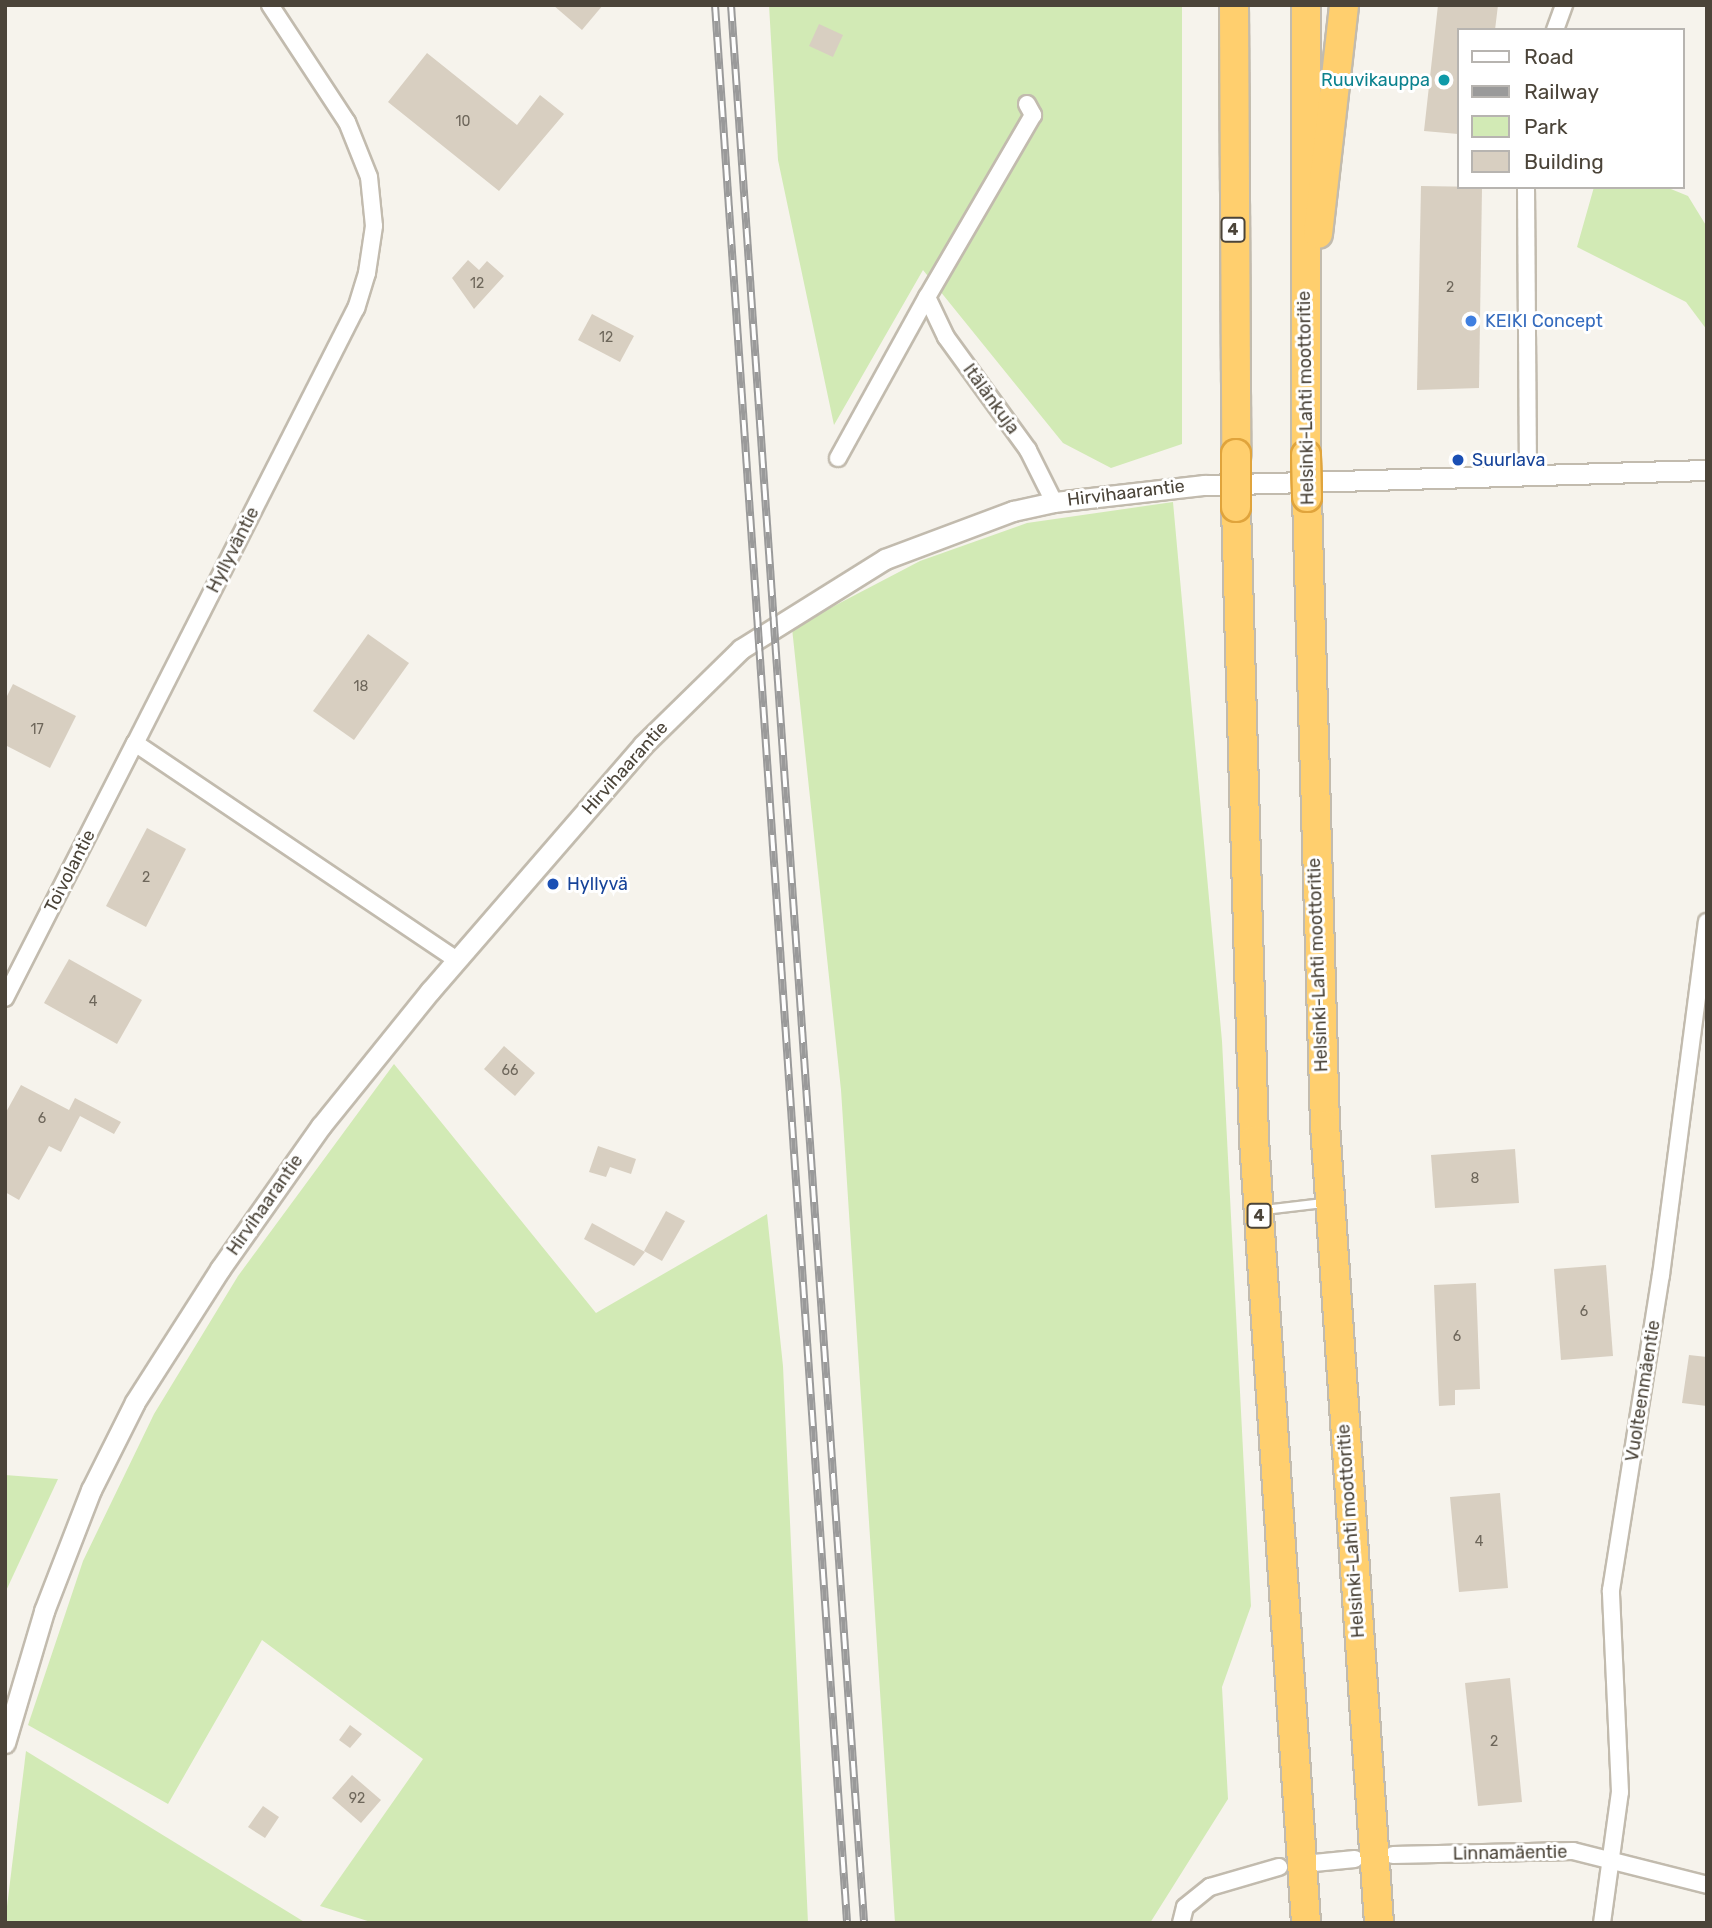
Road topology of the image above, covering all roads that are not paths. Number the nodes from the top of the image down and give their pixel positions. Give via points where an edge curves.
1 (270, 5) edge
2 (1234, 5) edge
3 (1306, 5) edge
4 (1344, 5) edge
5 (1564, 5) edge
6 (1556, 28) edge
7 (1027, 104) dead end
8 (1526, 189) edge
9 (926, 297) junction
10 (1304, 319) junction
11 (838, 458) dead end
12 (1707, 470) edge
13 (1528, 475) junction
14 (1054, 502) junction
15 (135, 744) junction
16 (1707, 922) edge
17 (457, 960) junction
18 (5, 998) edge
19 (1330, 1202) junction
20 (1258, 1210) junction
21 (5, 1743) edge
22 (1393, 1855) dead end
23 (1355, 1859) dead end
24 (1607, 1860) junction
25 (1314, 1863) dead end
26 (1279, 1867) dead end
27 (1707, 1885) edge
28 (1181, 1923) edge
29 (1306, 1923) edge
30 (1379, 1923) edge
31 (1602, 1923) edge

1 - 15 street, Hyllyväntie via 347,122 369,177 374,226 367,273 356,308
2 - 20 highway, 4, bridge via 1236,507
3 - 10 highway, Helsinki-Lahti moottoritie
4 - 10 highway
5 - 6 street
7 - 9 street via 1032,115
8 - 13 street
9 - 11 street
9 - 14 street, Itälänkuja via 946,337 1028,450
10 - 19 highway, Helsinki-Lahti moottoritie, bridge via 1316,956
12 - 13 street, Hirvihaarantie
13 - 14 street, Hirvihaarantie via 1157,487
14 - 17 street, Hirvihaarantie via 966,527 885,559 741,649 643,745
15 - 17 street
15 - 18 street, Toivolantie
16 - 24 street, Vuolteenmäentie via 1661,1275 1611,1590 1620,1792
17 - 21 street, Hirvihaarantie via 321,1126 135,1402 64,1558
19 - 20 lane
19 - 30 highway, Helsinki-Lahti moottoritie
20 - 29 highway, 4
22 - 24 street, Linnamäentie via 1573,1852
23 - 25 street
24 - 27 street, Linnamäentie
24 - 31 street, Vuolteenmäentie
26 - 28 street via 1210,1887 1185,1907

